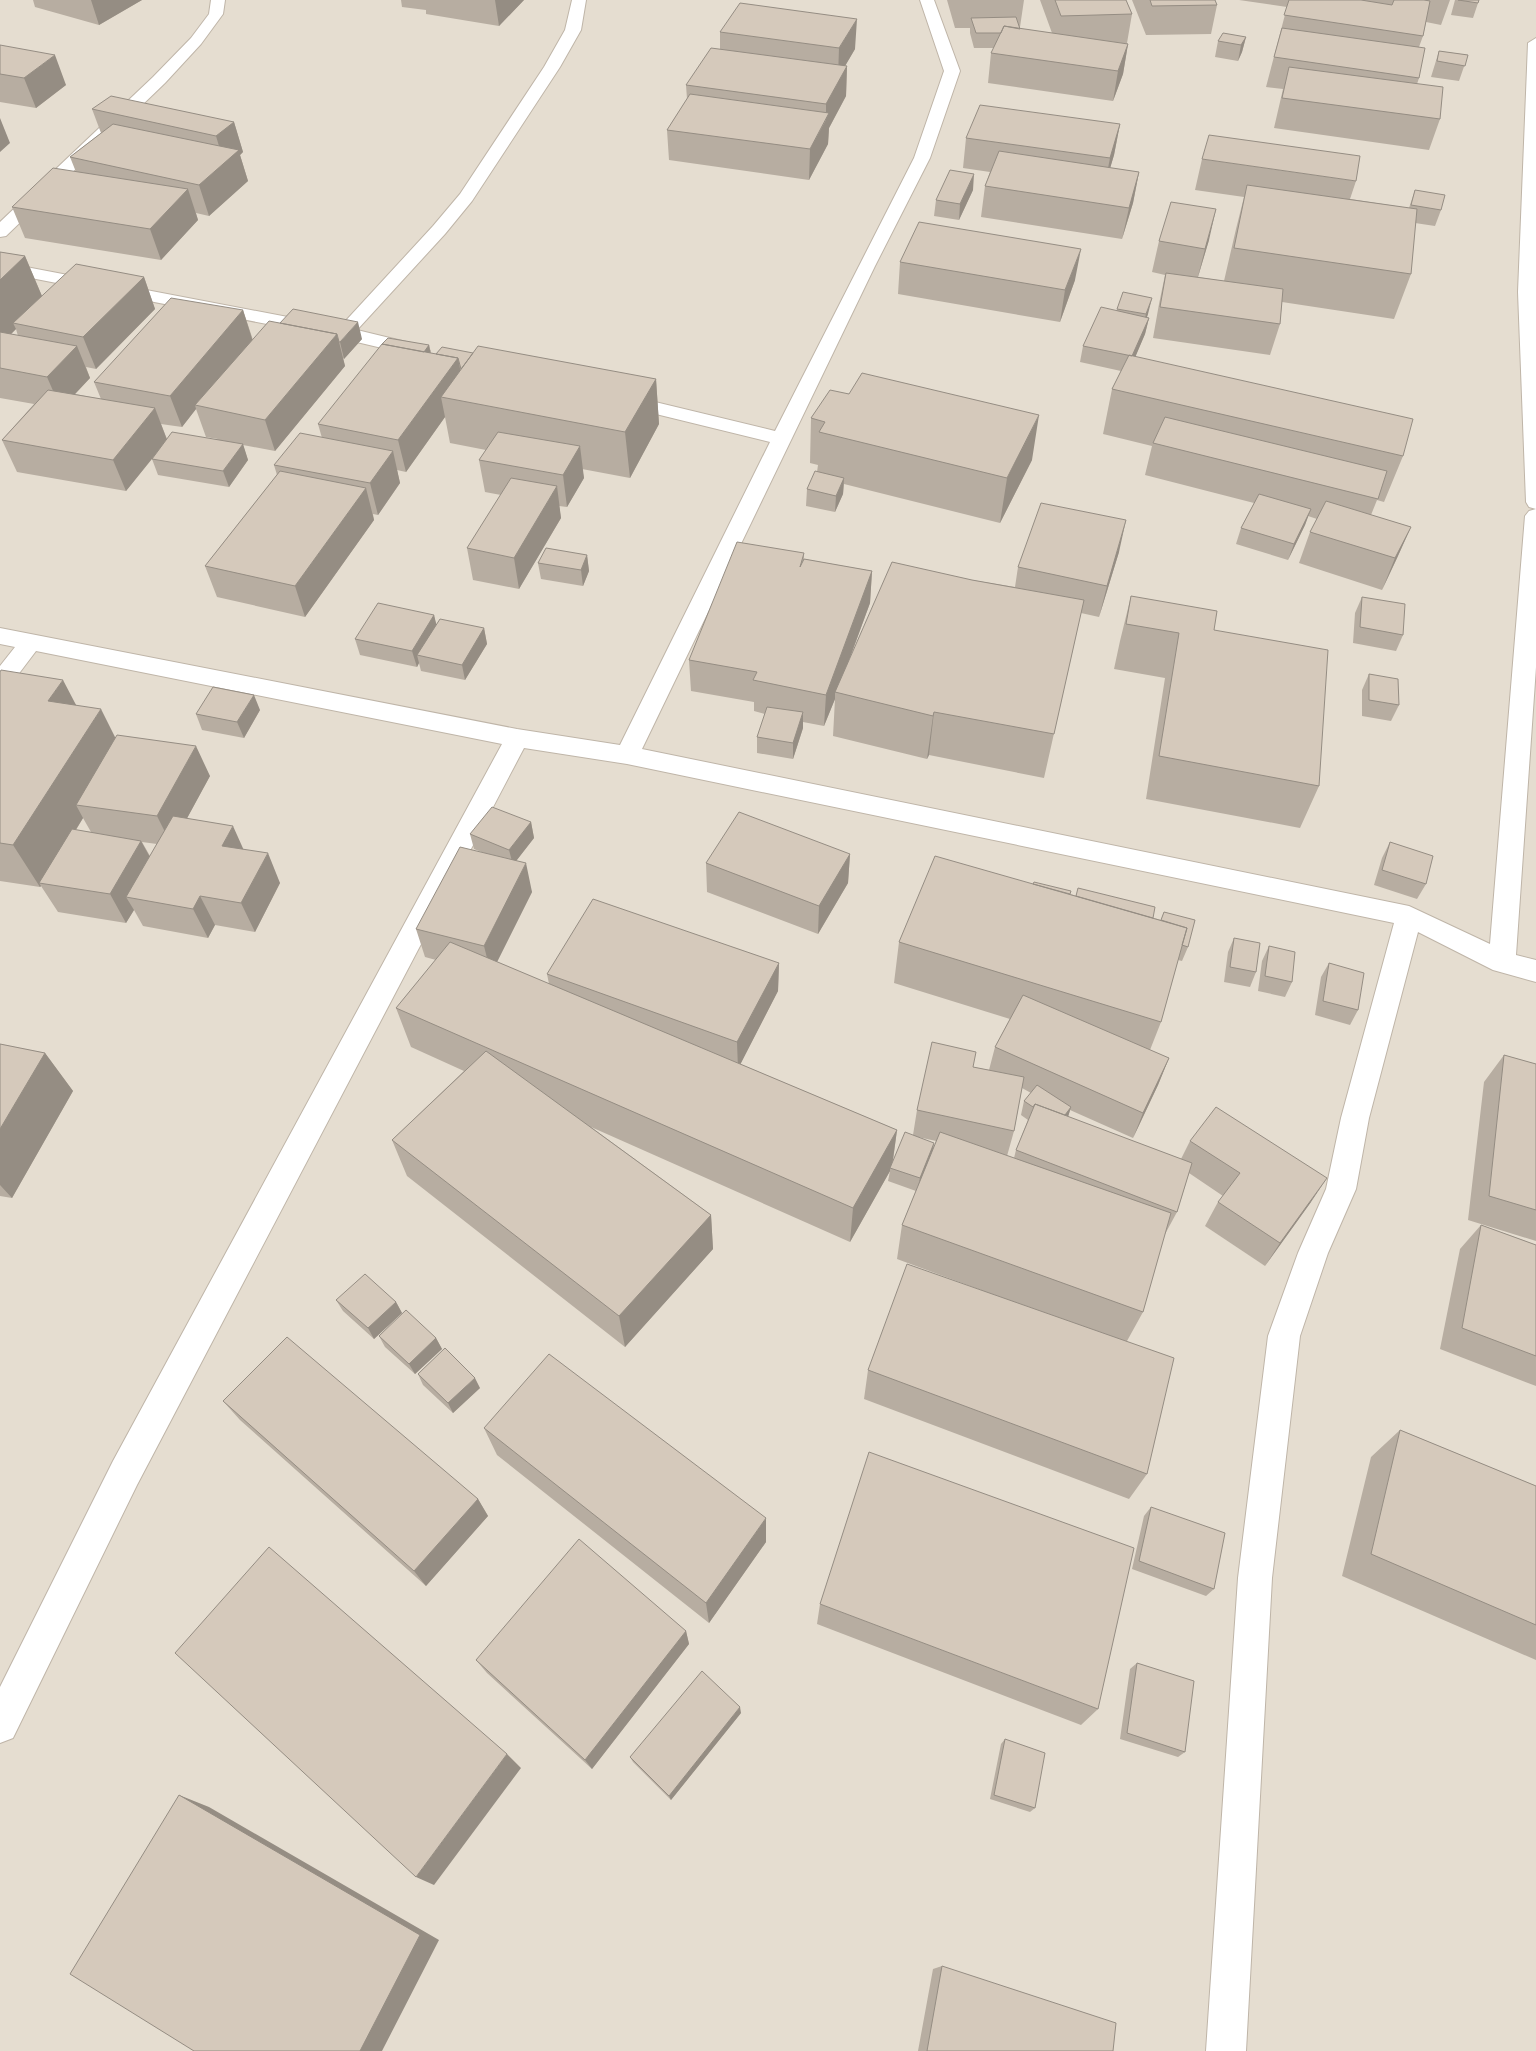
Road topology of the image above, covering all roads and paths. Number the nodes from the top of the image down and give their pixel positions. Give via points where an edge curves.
1 (218, 0) edge
2 (579, 0) edge
3 (927, 0) edge
4 (1536, 43) edge
5 (1535, 99) edge
6 (0, 232) edge
7 (0, 267) edge
8 (1532, 293) edge
9 (344, 333) junction
10 (439, 356) edge
11 (601, 395) edge
12 (781, 439) junction
13 (1536, 502) edge
14 (1536, 516) edge
15 (0, 636) edge
16 (29, 644) junction
17 (0, 682) edge
18 (517, 738) junction
19 (627, 755) junction
20 (1410, 916) junction
21 (1502, 962) junction
22 (1536, 971) edge
23 (0, 1725) edge
24 (1226, 2051) edge

1 - 6 street via 216,14 196,41
2 - 9 street via 573,30 552,67 466,197
3 - 12 street via 952,71 922,158
4 - 5 street
5 - 8 street
7 - 9 street
8 - 13 street
9 - 10 street
11 - 12 street
12 - 19 street
14 - 21 street
15 - 16 street
16 - 17 street
16 - 18 street
18 - 19 street
18 - 23 street via 125,1473
19 - 20 street
20 - 21 street
20 - 24 street via 1355,1118 1341,1189 1313,1253 1284,1336 1255,1578
21 - 22 street

